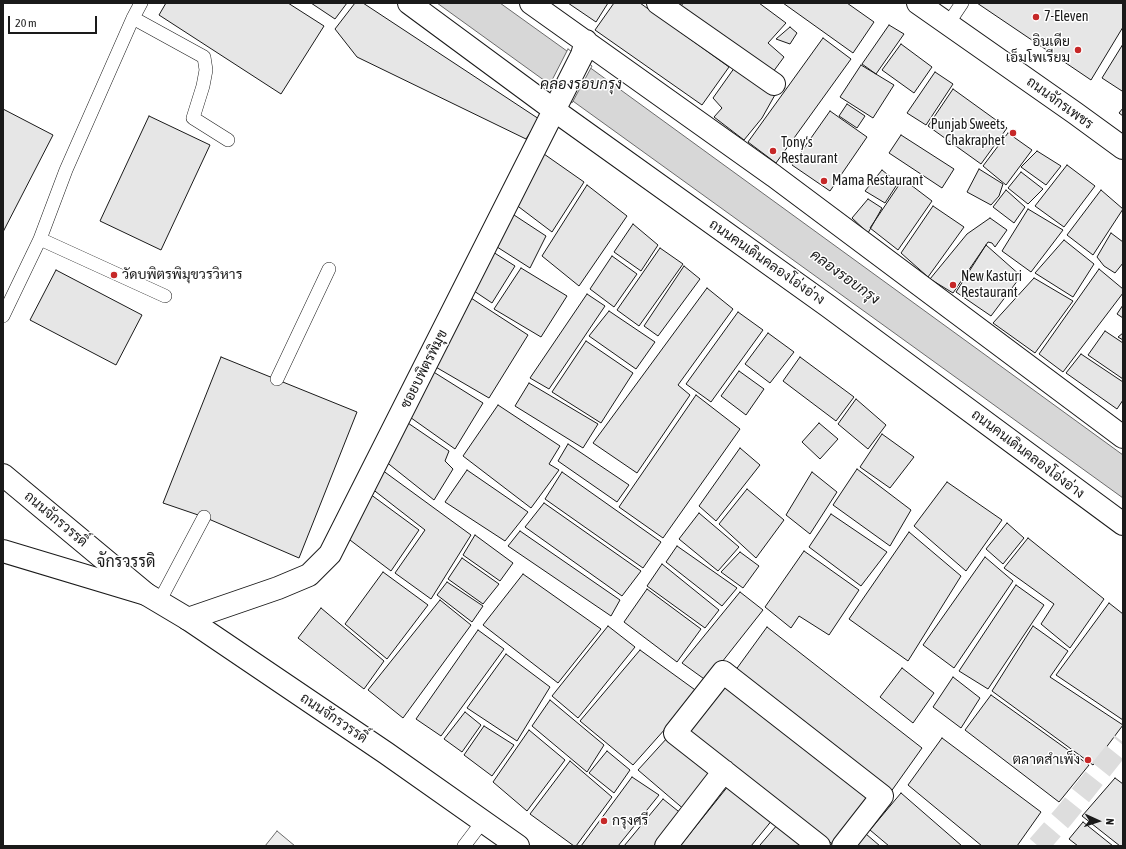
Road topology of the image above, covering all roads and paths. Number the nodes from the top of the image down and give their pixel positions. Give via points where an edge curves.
1 (141, 3) edge
2 (409, 3) edge
3 (531, 3) edge
4 (658, 3) edge
5 (918, 3) edge
6 (962, 3) edge
7 (133, 18) junction
8 (948, 24) junction
9 (584, 48) junction
10 (774, 84) dead end
11 (555, 107) junction
12 (228, 140) dead end
13 (1123, 148) edge
14 (40, 239) junction
15 (329, 268) dead end
16 (165, 296) dead end
17 (3, 316) edge
18 (277, 379) dead end
19 (1123, 437) edge
20 (3, 475) edge
21 (204, 517) dead end
22 (1123, 524) edge
23 (3, 551) edge
24 (153, 598) junction
25 (188, 619) junction
26 (724, 771) junction
27 (483, 821) junction
28 (464, 846) edge
29 (518, 846) edge
30 (666, 846) edge
31 (819, 846) edge
32 (843, 846) edge

1 - 7 lane
2 - 11 street, ถนนคนเดินคลองโอ่งอ่าง
3 - 9 street
4 - 10 street
5 - 8 street, ถนนจักรเพชร
6 - 8 lane
7 - 12 lane via 204,57 206,70 193,118
7 - 14 lane via 66,170
8 - 13 street, ถนนจักรเพชร
9 - 11 street, ซอยบพิตรพิมุข
9 - 19 street via 774,176
11 - 22 street, ถนนคนเดินคลองโอ่งอ่าง
11 - 25 street, ซอยบพิตรพิมุข via 330,554 309,574 278,588
14 - 16 lane
14 - 17 lane
15 - 18 lane
20 - 24 street, ถนนจักรวรรดิ์
21 - 24 lane
23 - 24 street, ถนนจักรวรรดิ์
24 - 25 street, ถนนจักรวรรดิ์
25 - 27 street, ถนนจักรวรรดิ์
26 - 30 street
26 - 31 street
26 - 32 street via 675,733 723,672 882,796
27 - 28 lane
27 - 29 street, ถนนจักรวรรดิ์

